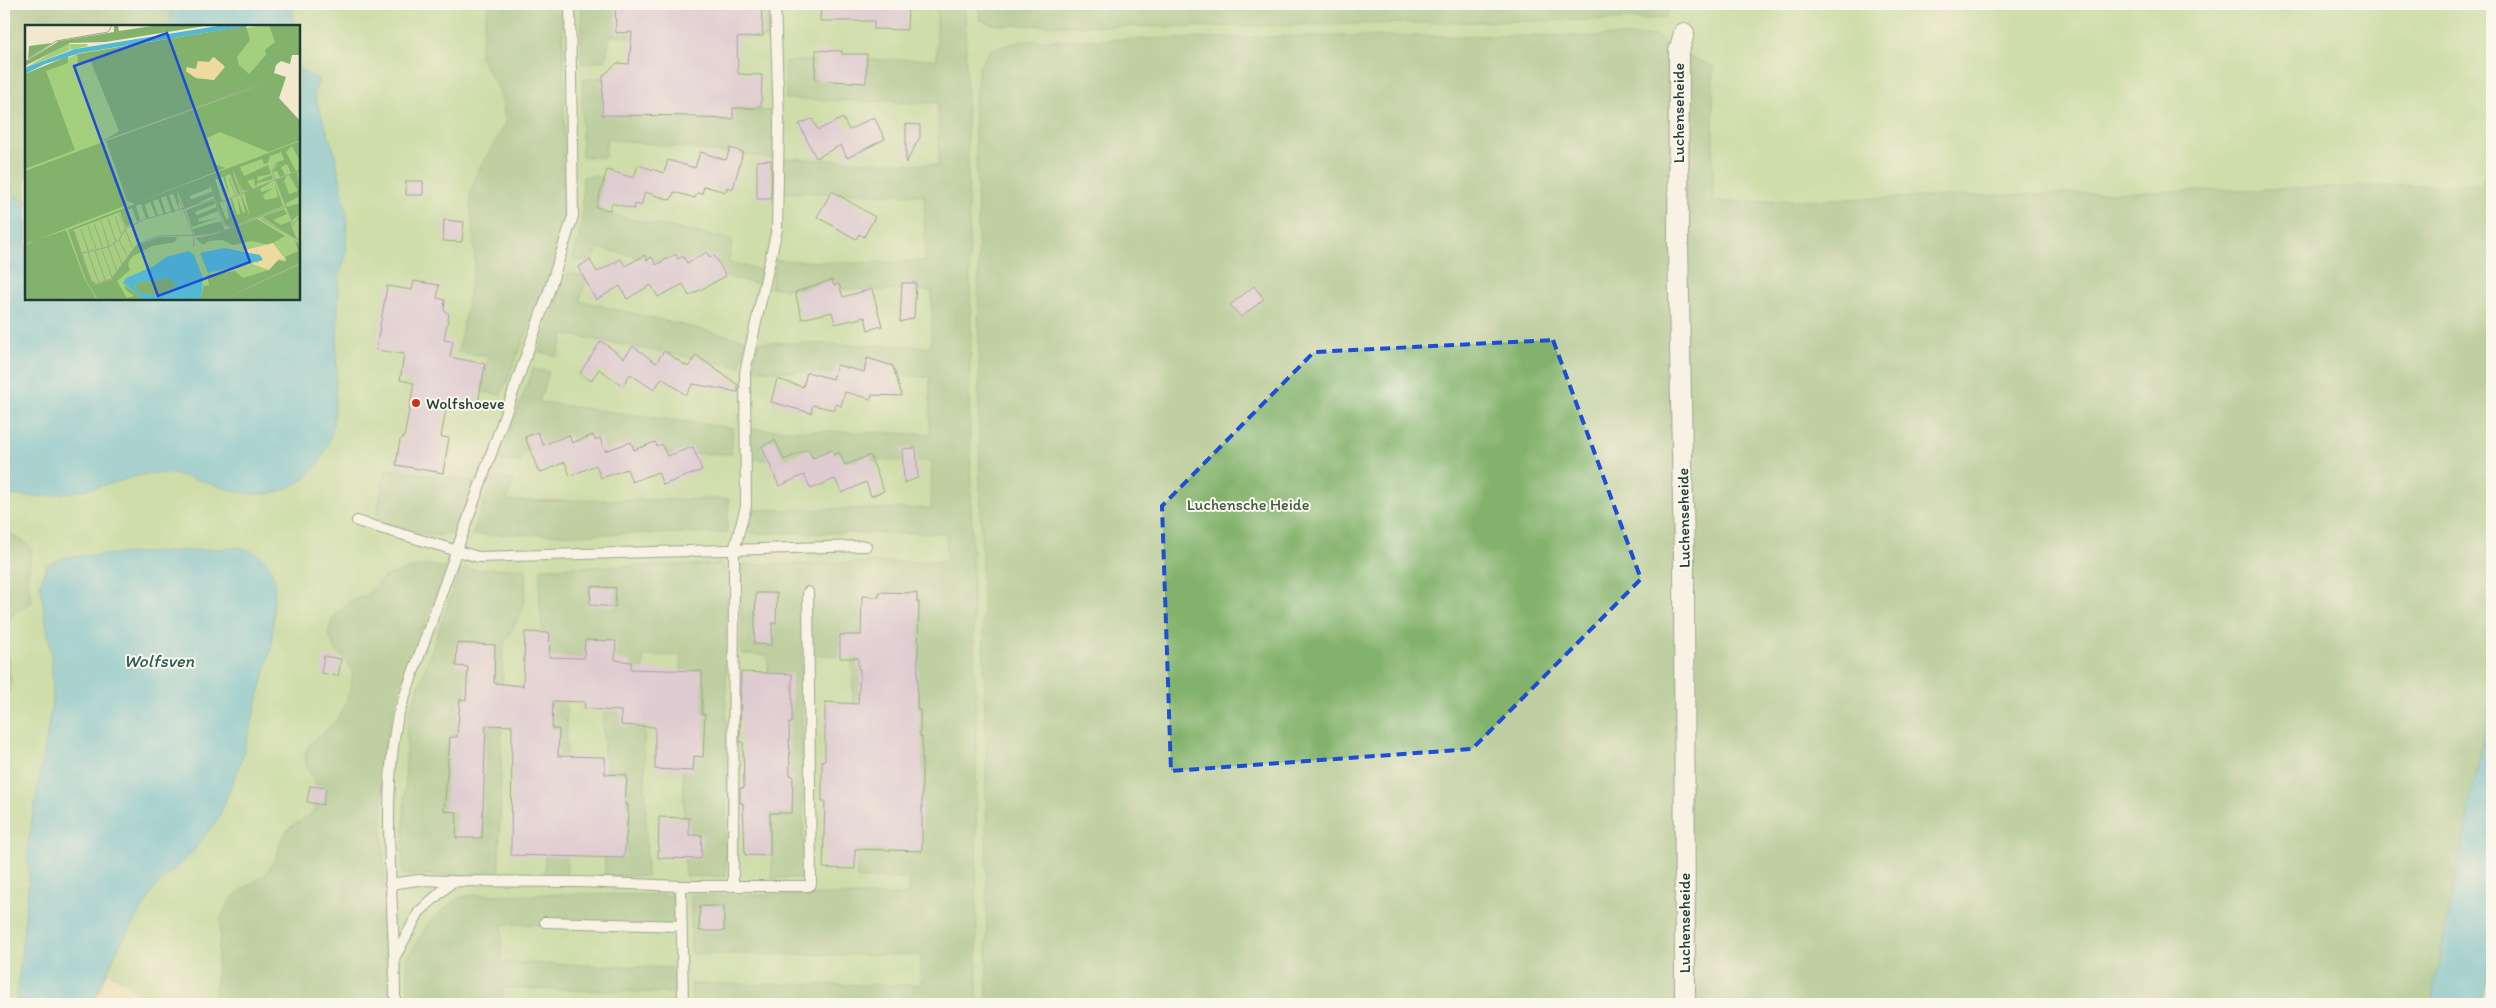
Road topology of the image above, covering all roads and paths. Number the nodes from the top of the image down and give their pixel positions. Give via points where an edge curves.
1 (570, 4) edge
2 (775, 4) edge
3 (1684, 33) dead end
4 (357, 521) dead end
5 (866, 546) dead end
6 (734, 550) junction
7 (455, 552) junction
8 (808, 592) dead end
9 (453, 881) junction
10 (390, 884) junction
11 (681, 886) junction
12 (733, 886) junction
13 (545, 922) dead end
14 (682, 926) junction
15 (396, 955) junction
16 (395, 1004) edge
17 (683, 1004) edge
18 (1684, 1004) edge

1 - 7 lane via 573,216
2 - 6 lane via 779,121 777,229 745,372 746,506
3 - 18 street, Luchenseheide via 1679,52 1678,243 1684,557
4 - 7 lane
5 - 6 lane
6 - 7 lane via 478,557
6 - 12 lane
7 - 10 lane via 398,715 389,781
8 - 12 lane via 811,884
9 - 10 lane via 418,880
9 - 11 lane
9 - 15 lane via 419,912
10 - 15 lane
11 - 12 lane
11 - 14 lane
13 - 14 lane
14 - 17 lane
15 - 16 lane

